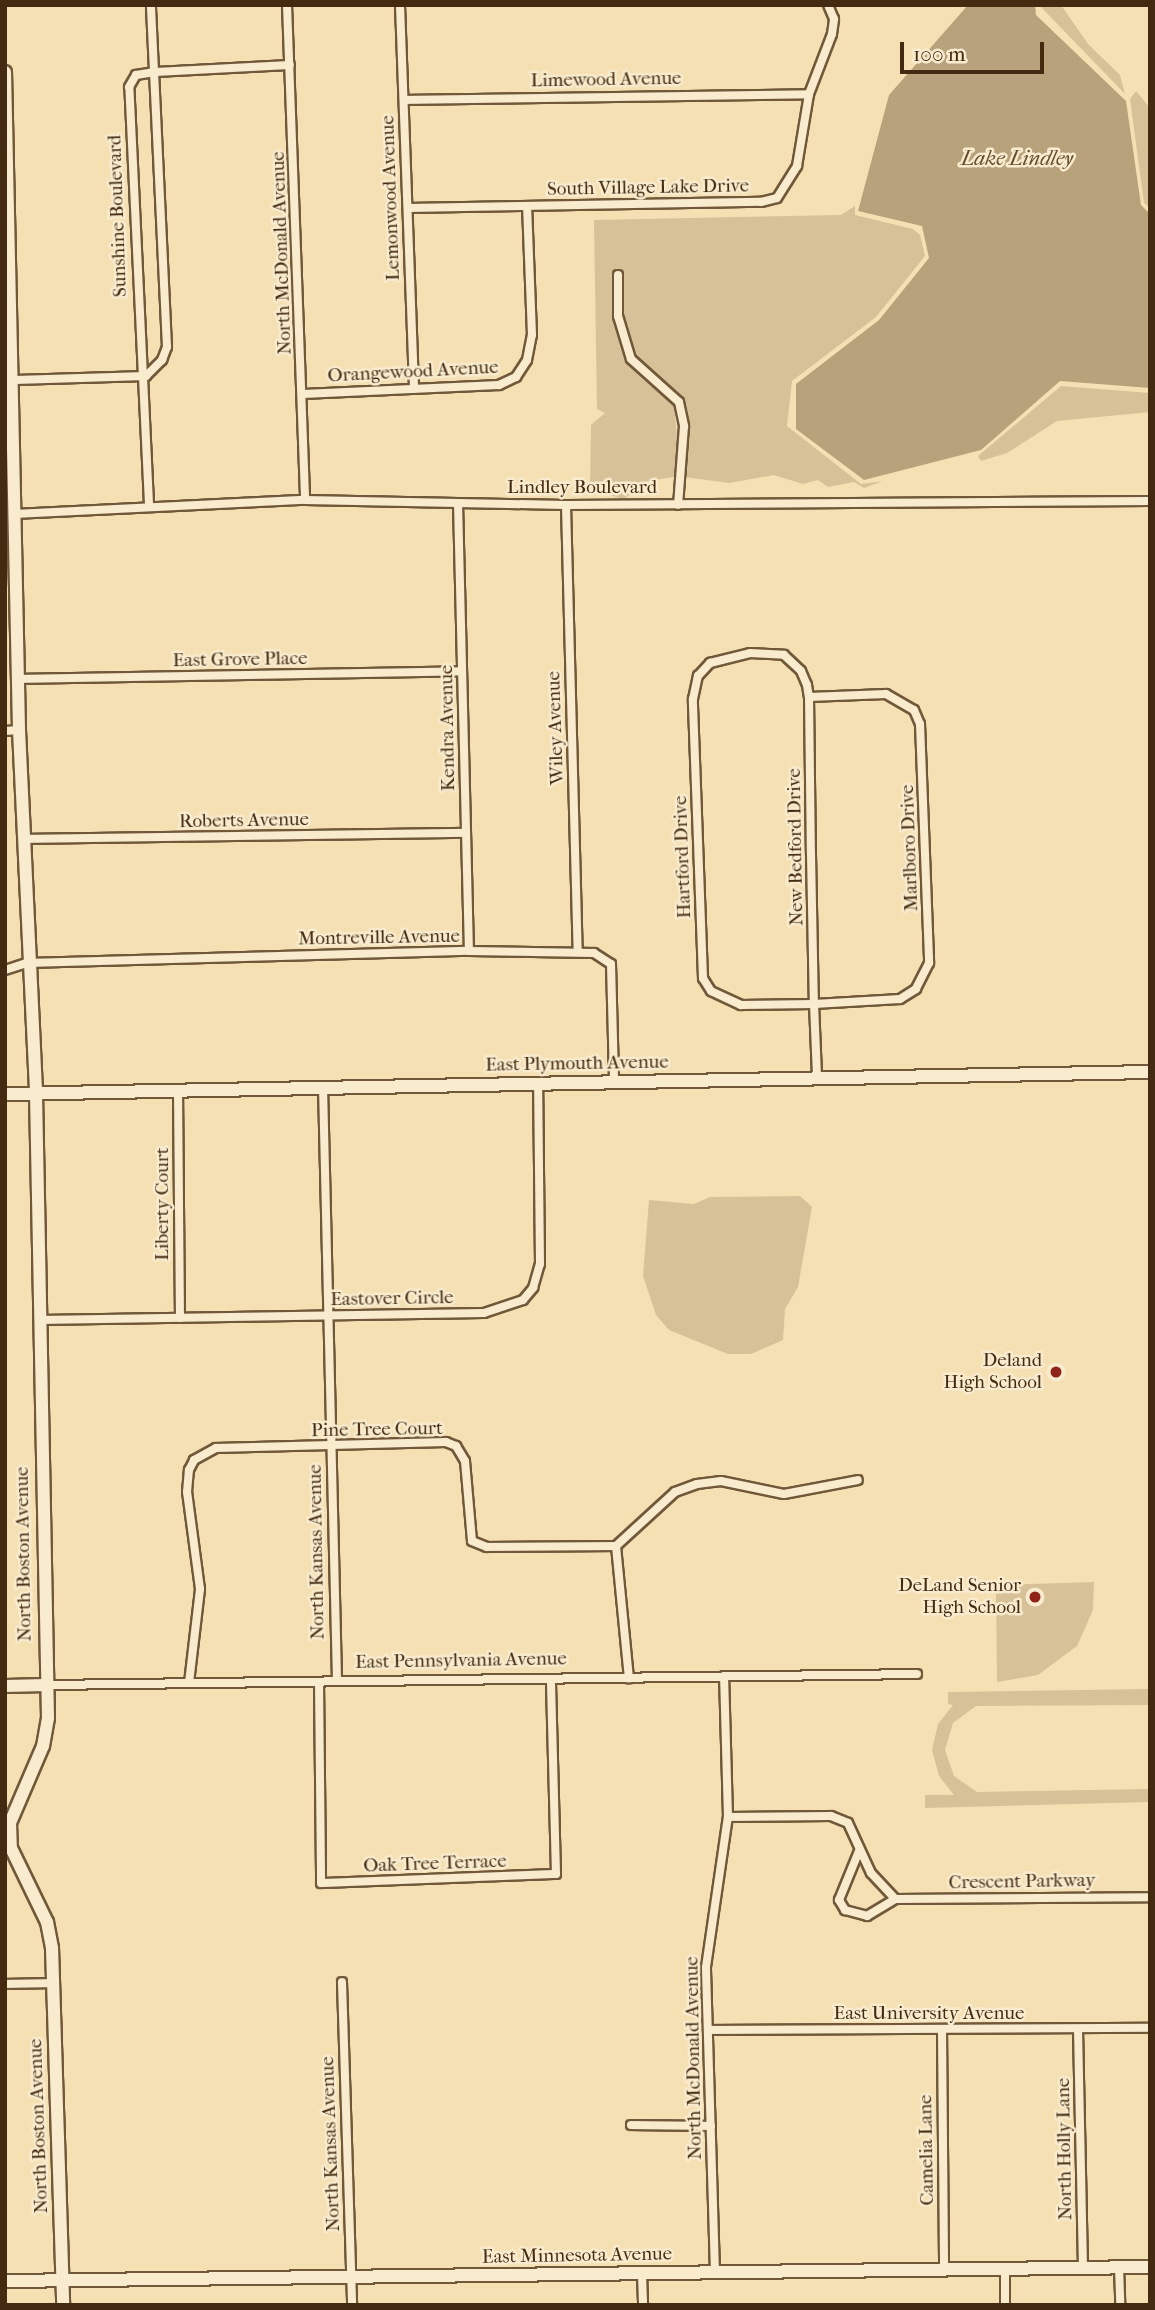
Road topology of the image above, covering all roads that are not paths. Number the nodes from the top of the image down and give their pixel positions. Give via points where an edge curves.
1 (151, 5) edge
2 (287, 5) edge
3 (400, 5) edge
4 (828, 5) edge
5 (290, 65) junction
6 (5, 72) edge
7 (155, 72) junction
8 (5, 81) edge
9 (809, 94) junction
10 (404, 100) junction
11 (527, 206) junction
12 (408, 208) junction
13 (7, 236) edge
14 (618, 275) dead end
15 (146, 376) junction
16 (15, 380) junction
17 (414, 389) junction
18 (303, 394) junction
19 (9, 414) edge
20 (305, 500) junction
21 (1150, 501) edge
22 (458, 503) junction
23 (149, 504) junction
24 (566, 505) junction
25 (678, 505) junction
26 (14, 514) junction
27 (753, 653) joint
28 (462, 671) junction
29 (18, 680) junction
30 (809, 697) junction
31 (5, 730) edge
32 (19, 730) junction
33 (466, 833) junction
34 (23, 839) junction
35 (469, 951) junction
36 (578, 951) junction
37 (27, 963) junction
38 (5, 970) edge
39 (814, 1004) junction
40 (1150, 1072) edge
41 (817, 1077) junction
42 (614, 1082) junction
43 (538, 1085) junction
44 (323, 1086) junction
45 (178, 1090) junction
46 (36, 1093) junction
47 (5, 1094) edge
48 (327, 1315) junction
49 (180, 1318) junction
50 (39, 1320) junction
51 (331, 1446) junction
52 (858, 1480) dead end
53 (616, 1546) junction
54 (917, 1674) dead end
55 (724, 1676) junction
56 (629, 1678) junction
57 (551, 1679) junction
58 (337, 1681) junction
59 (319, 1682) junction
60 (190, 1684) junction
61 (46, 1685) junction
62 (5, 1686) edge
63 (728, 1817) junction
64 (859, 1851) junction
65 (1150, 1896) edge
66 (895, 1899) junction
67 (342, 1982) dead end
68 (54, 1983) junction
69 (5, 1984) edge
70 (1150, 2028) edge
71 (1078, 2029) junction
72 (708, 2030) junction
73 (942, 2030) junction
74 (631, 2125) dead end
75 (711, 2126) junction
76 (1119, 2267) junction
77 (1150, 2267) edge
78 (1083, 2268) junction
79 (1005, 2269) junction
80 (944, 2270) junction
81 (715, 2273) junction
82 (642, 2274) junction
83 (351, 2278) junction
84 (63, 2280) junction
85 (5, 2281) edge
86 (63, 2305) edge
87 (352, 2305) edge
88 (643, 2305) edge
89 (1005, 2305) edge
90 (1119, 2305) edge

1 - 7 street
2 - 5 street, North McDonald Avenue
3 - 10 street, Lemonwood Avenue
4 - 9 street via 834,19 832,34
5 - 7 street
5 - 18 street, North McDonald Avenue
6 - 8 street, North Boston Avenue
7 - 15 street via 167,347 162,360
7 - 15 street, Sunshine Boulevard via 136,75 129,87 138,341
8 - 13 street, North Boston Avenue
9 - 10 street, Limewood Avenue
9 - 11 street, South Village Lake Drive via 797,166 777,198
10 - 12 street, Lemonwood Avenue
11 - 12 street, South Village Lake Drive
11 - 17 street, Orangewood Avenue via 532,335 522,371 499,385
12 - 17 street, Lemonwood Avenue
13 - 16 street, North Boston Avenue
14 - 25 street via 618,316 631,359 679,402 684,426
15 - 16 street
15 - 23 street, Sunshine Boulevard
16 - 19 street, North Boston Avenue
17 - 18 street, Orangewood Avenue
18 - 20 street, North McDonald Avenue
19 - 26 street, North Boston Avenue
20 - 22 street, Lindley Boulevard
20 - 23 street, Lindley Boulevard
21 - 25 street, Lindley Boulevard
22 - 24 street, Lindley Boulevard
22 - 28 street, Kendra Avenue
23 - 26 street, Lindley Boulevard
24 - 25 street, Lindley Boulevard
24 - 36 street, Wiley Avenue
26 - 29 street, North Boston Avenue
27 - 30 street, New Bedford Drive via 784,655 801,671
27 - 39 street, Hartford Drive via 710,663 694,686 703,978 719,998 741,1005
28 - 29 street, East Grove Place
28 - 33 street, Kendra Avenue
29 - 32 street, North Boston Avenue
30 - 39 street, New Bedford Drive
30 - 39 street, Marlboro Drive via 886,694 914,710 920,724 929,963 916,989 900,999
31 - 32 street
32 - 34 street, North Boston Avenue
33 - 34 street, Roberts Avenue
33 - 35 street, Kendra Avenue
34 - 37 street, North Boston Avenue
35 - 36 street, Montreville Avenue
35 - 37 street, Montreville Avenue
36 - 42 street, Montreville Avenue via 604,957 611,964
37 - 38 street, Montreville Avenue
37 - 46 street, North Boston Avenue
39 - 41 street, New Bedford Drive
40 - 41 street, East Plymouth Avenue
41 - 42 street, East Plymouth Avenue
42 - 43 street, East Plymouth Avenue
43 - 44 street, East Plymouth Avenue
43 - 48 street, Eastover Circle via 540,1264 533,1288 523,1300 484,1313
44 - 45 street, East Plymouth Avenue
44 - 48 street, North Kansas Avenue
45 - 46 street, East Plymouth Avenue
45 - 49 street, Liberty Court
46 - 47 street, East Plymouth Avenue
46 - 50 street, North Boston Avenue
48 - 49 street, Eastover Circle
48 - 51 street, North Kansas Avenue
49 - 50 street, Eastover Circle
50 - 61 street, North Boston Avenue
51 - 53 street, Pine Tree Court via 446,1442 456,1447 465,1461 468,1532 472,1541 487,1547
51 - 58 street, North Kansas Avenue
51 - 60 street, Pine Tree Court via 216,1448 194,1460 187,1492 200,1589
52 - 53 street via 784,1494 742,1484 696,1484 675,1492
53 - 56 street
54 - 55 street, East Pennsylvania Avenue
55 - 56 street, East Pennsylvania Avenue
55 - 63 street, North McDonald Avenue
56 - 57 street, East Pennsylvania Avenue
57 - 58 street, East Pennsylvania Avenue
57 - 59 street, Oak Tree Terrace via 556,1874 321,1883
58 - 59 street, East Pennsylvania Avenue
59 - 60 street, East Pennsylvania Avenue
60 - 61 street, East Pennsylvania Avenue
61 - 62 street, East Pennsylvania Avenue
61 - 68 street, North Boston Avenue via 43,1746 10,1823 11,1848 47,1922
63 - 64 street via 840,1819 856,1835
63 - 72 street, North McDonald Avenue via 706,1967
64 - 66 street via 882,1888
64 - 66 street, Crescent Parkway via 839,1900 845,1910 867,1916
65 - 66 street, Crescent Parkway
67 - 83 street, North Kansas Avenue
68 - 69 street
68 - 84 street, North Boston Avenue
70 - 71 street, East University Avenue
71 - 73 street, East University Avenue
71 - 78 street, North Holly Lane
72 - 73 street, East University Avenue
72 - 75 street, North McDonald Avenue
73 - 80 street, Camelia Lane
74 - 75 street
75 - 81 street, North McDonald Avenue
76 - 77 street, East Minnesota Avenue
76 - 78 street, East Minnesota Avenue
76 - 90 street
78 - 79 street, East Minnesota Avenue
79 - 80 street, East Minnesota Avenue
79 - 89 street
80 - 81 street, East Minnesota Avenue
81 - 82 street, East Minnesota Avenue
82 - 83 street, East Minnesota Avenue
82 - 88 street
83 - 84 street, East Minnesota Avenue
83 - 87 street, North Kansas Avenue
84 - 85 street, East Minnesota Avenue
84 - 86 street, North Boston Avenue

